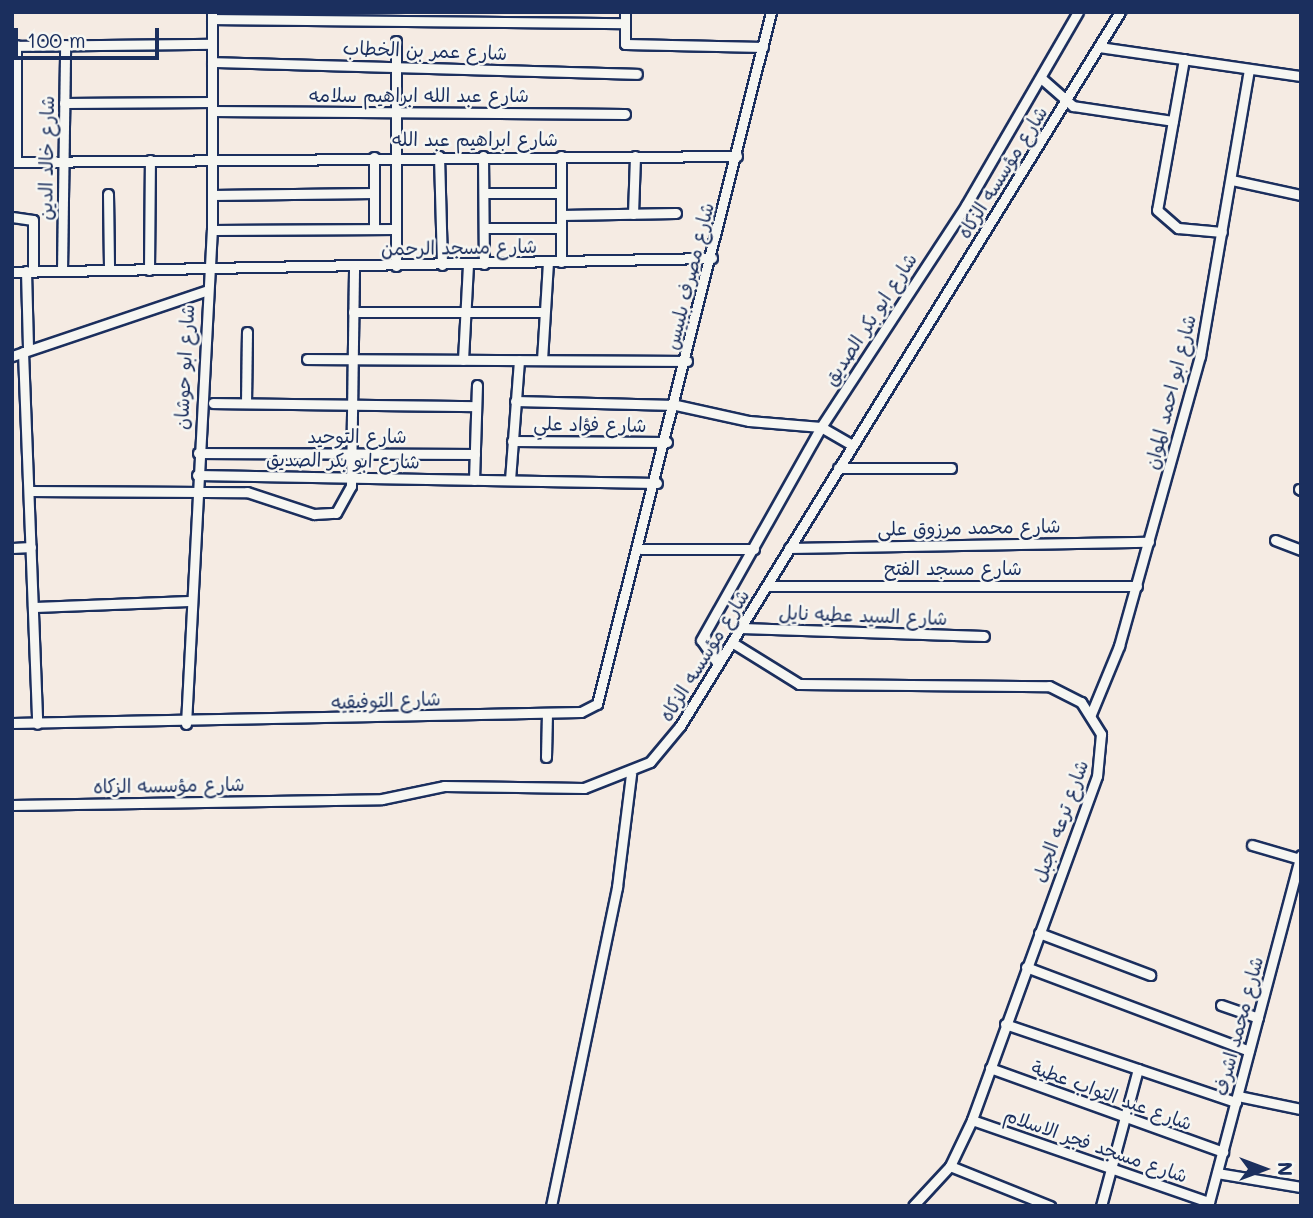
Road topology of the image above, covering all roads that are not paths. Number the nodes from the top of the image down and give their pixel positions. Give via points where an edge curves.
1 (625, 12) edge
2 (771, 12) edge
3 (1078, 12) edge
4 (1121, 12) edge
5 (212, 15) edge
6 (624, 23) junction
7 (396, 41) dead end
8 (212, 44) junction
9 (65, 45) junction
10 (14, 46) edge
11 (763, 47) junction
12 (1099, 47) junction
13 (1184, 59) junction
14 (212, 62) junction
15 (396, 67) junction
16 (1250, 69) junction
17 (637, 74) dead end
18 (1301, 76) edge
19 (1041, 78) junction
20 (1067, 101) junction
21 (64, 103) junction
22 (212, 106) junction
23 (396, 112) junction
24 (625, 114) dead end
25 (1173, 121) junction
26 (396, 156) junction
27 (439, 156) junction
28 (483, 156) junction
29 (561, 156) junction
30 (635, 156) junction
31 (737, 156) junction
32 (374, 157) junction
33 (213, 159) junction
34 (150, 160) junction
35 (64, 161) junction
36 (14, 162) edge
37 (1232, 180) junction
38 (374, 193) junction
39 (484, 193) junction
40 (561, 193) junction
41 (108, 194) dead end
42 (212, 195) junction
43 (1301, 195) edge
44 (676, 213) dead end
45 (634, 214) junction
46 (561, 215) junction
47 (12, 217) edge
48 (484, 228) junction
49 (561, 228) junction
50 (374, 229) junction
51 (396, 229) junction
52 (212, 230) junction
53 (1222, 232) junction
54 (712, 258) junction
55 (561, 262) junction
56 (548, 263) junction
57 (484, 264) junction
58 (442, 265) junction
59 (468, 265) junction
60 (396, 266) junction
61 (354, 267) junction
62 (208, 269) junction
63 (149, 270) junction
64 (29, 271) junction
65 (62, 271) junction
66 (109, 271) junction
67 (12, 272) edge
68 (205, 291) junction
69 (353, 312) junction
70 (466, 312) junction
71 (544, 312) junction
72 (247, 332) dead end
73 (25, 351) junction
74 (12, 356) edge
75 (307, 359) dead end
76 (352, 359) junction
77 (463, 360) junction
78 (519, 360) junction
79 (542, 360) junction
80 (687, 361) junction
81 (477, 385) dead end
82 (515, 401) junction
83 (213, 403) dead end
84 (246, 403) junction
85 (352, 404) junction
86 (676, 405) junction
87 (476, 406) junction
88 (821, 427) junction
89 (513, 440) junction
90 (667, 442) junction
91 (852, 445) junction
92 (198, 453) junction
93 (351, 454) junction
94 (475, 454) junction
95 (838, 468) junction
96 (951, 468) dead end
97 (197, 475) junction
98 (351, 478) junction
99 (474, 480) junction
100 (510, 480) junction
101 (657, 483) junction
102 (29, 491) junction
103 (196, 491) junction
104 (1275, 540) dead end
105 (1149, 542) junction
106 (31, 547) junction
107 (12, 548) edge
108 (789, 548) junction
109 (641, 549) junction
110 (754, 549) junction
111 (1301, 550) edge
112 (769, 586) junction
113 (1137, 586) junction
114 (191, 601) junction
115 (33, 607) junction
116 (741, 628) junction
117 (984, 636) dead end
118 (733, 643) junction
119 (721, 660) junction
120 (547, 713) junction
121 (1091, 714) junction
122 (12, 723) edge
123 (37, 724) junction
124 (186, 724) junction
125 (546, 757) dead end
126 (631, 774) junction
127 (12, 805) edge
128 (1252, 845) dead end
129 (1300, 857) edge
130 (1297, 881) edge
131 (1039, 933) junction
132 (1026, 967) junction
133 (1150, 975) dead end
134 (1221, 1005) dead end
135 (1258, 1017) junction
136 (1005, 1024) junction
137 (1250, 1051) junction
138 (990, 1068) junction
139 (1139, 1069) junction
140 (1237, 1099) junction
141 (1301, 1109) edge
142 (1121, 1119) junction
143 (972, 1120) junction
144 (1223, 1152) junction
145 (950, 1166) junction
146 (1111, 1171) junction
147 (1217, 1173) junction
148 (1301, 1187) edge
149 (919, 1204) edge
150 (1209, 1204) edge
151 (551, 1206) edge
152 (1050, 1206) edge
153 (1101, 1206) edge

1 - 6 street
2 - 11 street, شارع مصرف بلبيس
3 - 19 street, شارع ابو بكر الصديق
4 - 12 street, شارع مؤسسه الزكاه
5 - 6 street
5 - 8 street, شارع ابو حوشان
6 - 11 street via 625,44
7 - 15 street
8 - 9 street
8 - 14 street, شارع ابو حوشان
9 - 10 street
9 - 21 street, شارع خالد الدين
10 - 36 street
11 - 31 street, شارع مصرف بلبيس
12 - 13 street
12 - 20 street, شارع مؤسسه الزكاه
13 - 16 street
13 - 25 street
14 - 15 street, شارع عمر بن الخطاب
14 - 22 street, شارع ابو حوشان
15 - 17 street, شارع عمر بن الخطاب
15 - 23 street
16 - 18 street
16 - 37 street, شارع ابو احمد الموان
19 - 20 street
19 - 88 street, شارع ابو بكر الصديق
20 - 25 street
20 - 91 street, شارع مؤسسه الزكاه
21 - 22 street, شارع عبد الله ابراهيم سلامه
21 - 35 street, شارع خالد الدين
22 - 23 street, شارع عبد الله ابراهيم سلامه
22 - 33 street, شارع ابو حوشان
23 - 24 street, شارع عبد الله ابراهيم سلامه
23 - 26 street
25 - 53 street via 1158,215 1178,228
26 - 27 street, شارع ابراهيم عبد الله
26 - 32 street, شارع ابراهيم عبد الله
26 - 51 street
27 - 28 street, شارع ابراهيم عبد الله
27 - 58 street
28 - 29 street, شارع ابراهيم عبد الله
28 - 39 street
29 - 30 street, شارع ابراهيم عبد الله
29 - 40 street
30 - 31 street, شارع ابراهيم عبد الله
30 - 45 street
31 - 54 street, شارع مصرف بلبيس
32 - 33 street, شارع ابراهيم عبد الله
32 - 38 street
33 - 34 street, شارع ابراهيم عبد الله
33 - 42 street, شارع ابو حوشان
34 - 35 street, شارع ابراهيم عبد الله
34 - 63 street
35 - 36 street, شارع ابراهيم عبد الله
35 - 65 street, شارع خالد الدين
37 - 43 street
37 - 53 street, شارع ابو احمد الموان
38 - 42 street
38 - 50 street
39 - 40 street
39 - 48 street
40 - 46 street
41 - 66 street
42 - 52 street, شارع ابو حوشان
44 - 45 street
45 - 46 street
46 - 49 street
47 - 64 street via 33,220
48 - 49 street
48 - 57 street
49 - 55 street
50 - 51 street
50 - 52 street
51 - 60 street
52 - 62 street, شارع ابو حوشان
53 - 105 street, شارع ابو احمد الموان via 1200,356
54 - 55 street, شارع مسجد الرحمن
54 - 80 street, شارع مصرف بلبيس
55 - 56 street, شارع مسجد الرحمن
56 - 57 street, شارع مسجد الرحمن
56 - 71 street
57 - 59 street, شارع مسجد الرحمن
58 - 59 street, شارع مسجد الرحمن
58 - 60 street, شارع مسجد الرحمن
59 - 70 street
60 - 61 street, شارع مسجد الرحمن
61 - 62 street, شارع مسجد الرحمن
61 - 69 street
62 - 63 street, شارع مسجد الرحمن
62 - 68 street, شارع ابو حوشان
63 - 66 street, شارع مسجد الرحمن
64 - 65 street, شارع مسجد الرحمن
64 - 67 street, شارع مسجد الرحمن
64 - 73 street
65 - 66 street, شارع مسجد الرحمن
68 - 73 street
68 - 92 street, شارع ابو حوشان
69 - 70 street
69 - 76 street
70 - 71 street
70 - 77 street
71 - 79 street
72 - 84 street
73 - 74 street
73 - 102 street
75 - 76 street
76 - 77 street
76 - 85 street
77 - 78 street
78 - 79 street
78 - 82 street
79 - 80 street
80 - 86 street, شارع مصرف بلبيس
81 - 87 street
82 - 86 street
82 - 89 street
83 - 84 street
84 - 85 street
85 - 87 street
85 - 93 street
86 - 88 street via 749,421
86 - 90 street, شارع مصرف بلبيس
87 - 94 street
88 - 91 street
88 - 110 street, شارع ابو بكر الصديق
89 - 90 street, شارع فؤاد علي
89 - 100 street
90 - 101 street, شارع مصرف بلبيس
91 - 95 street, شارع مؤسسه الزكاه
92 - 93 street, شارع التوحيد
92 - 97 street, شارع ابو حوشان
93 - 94 street, شارع التوحيد
93 - 98 street
94 - 99 street
95 - 96 street
95 - 108 street, شارع مؤسسه الزكاه
97 - 98 street, شارع ابو بكر الصديق
97 - 103 street, شارع ابو حوشان
98 - 99 street, شارع ابو بكر الصديق
98 - 103 street via 344,506 326,516 259,493
99 - 100 street, شارع ابو بكر الصديق
100 - 101 street, شارع ابو بكر الصديق
101 - 109 street, شارع مصرف بلبيس
102 - 103 street
102 - 106 street
103 - 114 street, شارع ابو حوشان
104 - 111 street
105 - 108 street, شارع محمد مرزوق على
105 - 113 street, شارع ابو احمد الموان
106 - 107 street
106 - 115 street
108 - 112 street, شارع مؤسسه الزكاه
109 - 110 street
109 - 120 street, شارع التوفيقيه via 603,696 590,710
110 - 119 street, شارع ابو بكر الصديق via 701,649
112 - 113 street, شارع مسجد الفتح
112 - 116 street, شارع مؤسسه الزكاه
113 - 121 street, شارع ابو احمد الموان
114 - 115 street
114 - 124 street, شارع ابو حوشان
115 - 123 street
116 - 117 street, شارع السيد عطيه نايل
116 - 118 street, شارع مؤسسه الزكاه
118 - 119 street, شارع مؤسسه الزكاه
118 - 121 street via 799,684 1049,687
119 - 126 street, شارع مؤسسه الزكاه via 667,746
120 - 124 street, شارع التوفيقيه
120 - 125 street
121 - 131 street, شارع ترعه الجبل via 1102,755
122 - 123 street, شارع التوفيقيه
123 - 124 street, شارع التوفيقيه
126 - 127 street, شارع مؤسسه الزكاه via 584,788 444,786 382,799
126 - 151 street via 617,887
128 - 129 street
129 - 130 street, شارع محمد اشرف
130 - 135 street, شارع محمد اشرف
131 - 132 street, شارع ترعه الجبل
131 - 133 street
132 - 136 street, شارع ترعه الجبل
132 - 137 street
134 - 135 street
135 - 137 street, شارع محمد اشرف
136 - 138 street, شارع ترعه الجبل
136 - 139 street
137 - 140 street, شارع محمد اشرف
138 - 142 street, شارع عبد التواب عطية
138 - 143 street, شارع ترعه الجبل
139 - 140 street
139 - 142 street
140 - 141 street
140 - 144 street, شارع محمد اشرف
142 - 144 street, شارع عبد التواب عطية
142 - 146 street
143 - 145 street, شارع ترعه الجبل
143 - 146 street, شارع مسجد فجر الاسلام
144 - 147 street, شارع محمد اشرف
145 - 149 street, شارع ترعه الجبل
145 - 152 street
146 - 150 street, شارع مسجد فجر الاسلام
146 - 153 street
147 - 148 street
147 - 150 street, شارع محمد اشرف

